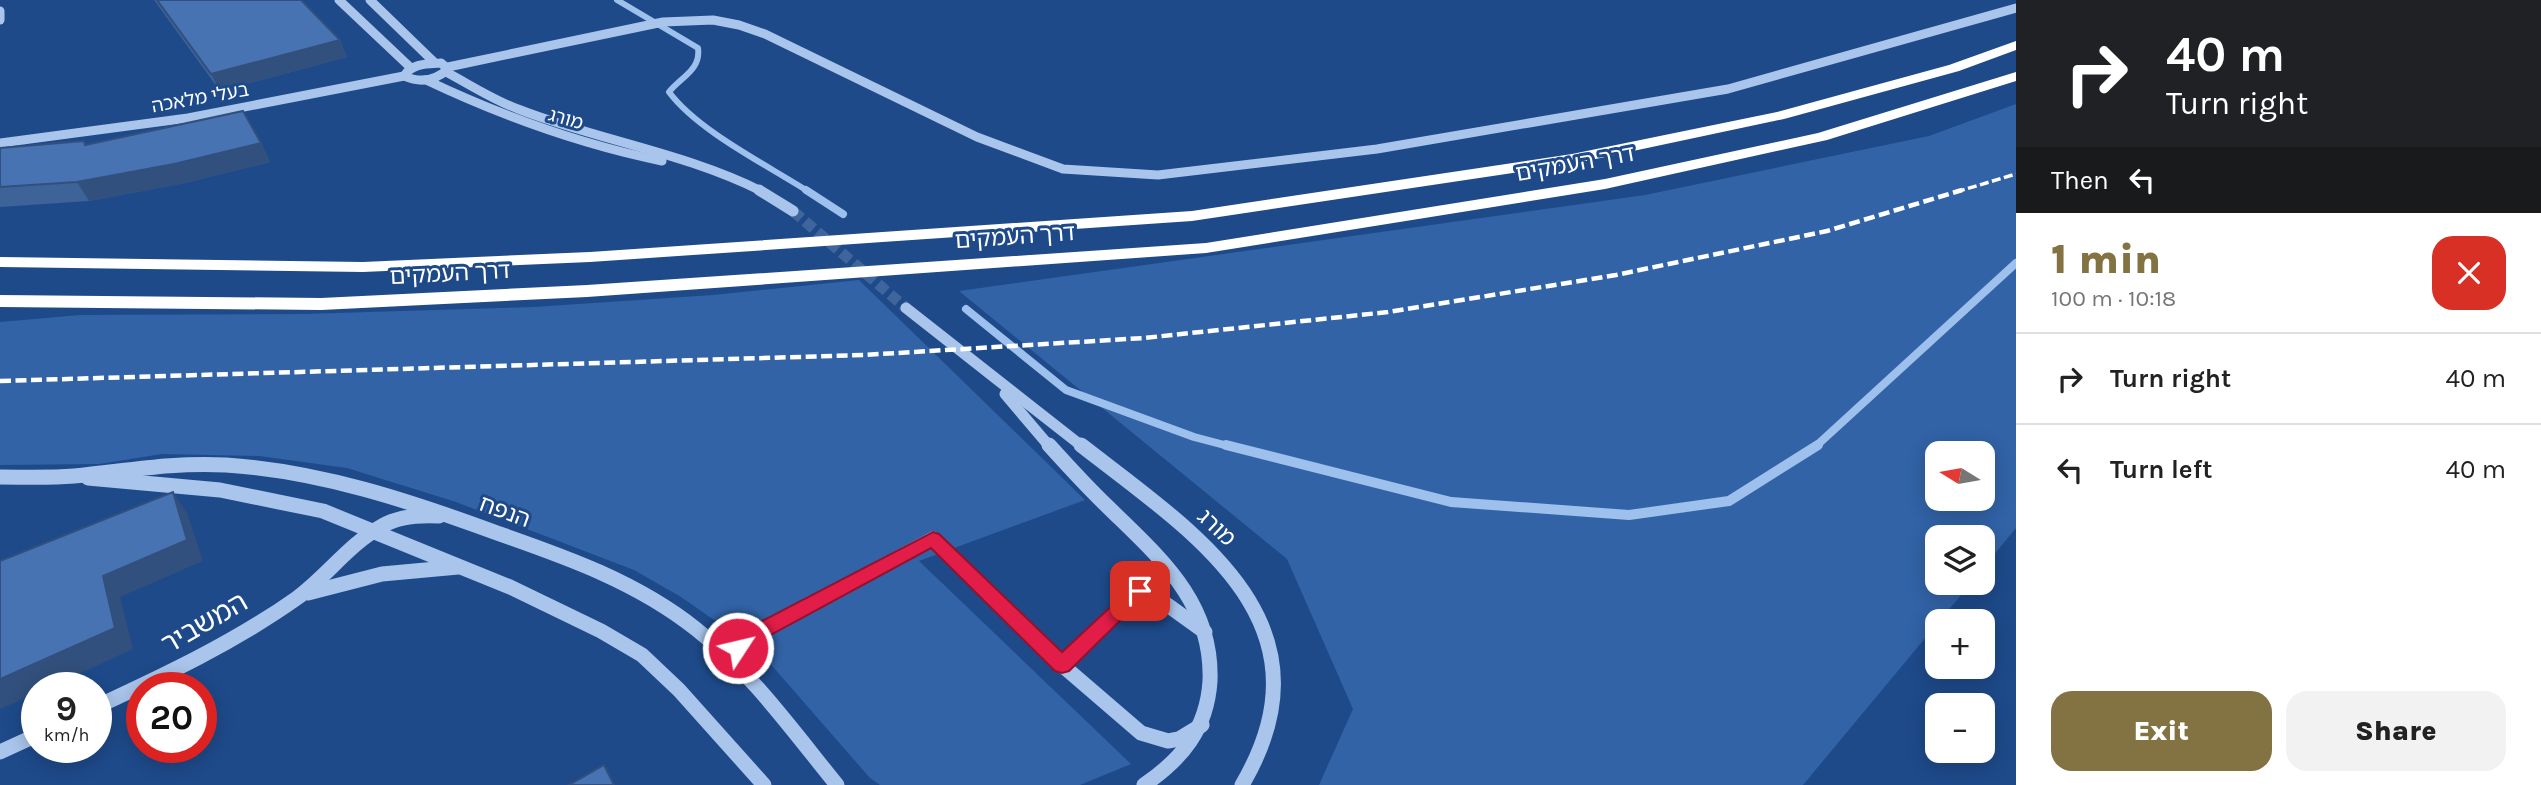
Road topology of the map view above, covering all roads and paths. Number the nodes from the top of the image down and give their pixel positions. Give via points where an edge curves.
1 (340, 0) edge
2 (370, 0) edge
3 (2016, 8) edge
4 (0, 11) edge
5 (0, 20) edge
6 (2016, 45) edge
7 (435, 63) junction
8 (411, 68) junction
9 (447, 69) junction
10 (404, 76) junction
11 (2016, 76) edge
12 (426, 80) junction
13 (0, 143) edge
14 (704, 170) junction
15 (793, 211) tunnel mouth
16 (0, 262) edge
17 (0, 301) edge
18 (151, 303) junction
19 (906, 308) tunnel mouth
20 (0, 312) edge
21 (990, 374) junction
22 (73, 476) junction
23 (0, 478) edge
24 (455, 517) junction
25 (374, 531) junction
26 (464, 567) junction
27 (298, 597) junction
28 (1207, 634) junction
29 (737, 665) junction
30 (1062, 665) junction
31 (112, 700) edge
32 (1202, 725) junction
33 (21, 742) edge
34 (0, 752) edge
35 (764, 785) edge
36 (837, 785) edge
37 (1144, 785) edge
38 (1241, 785) edge

1 - 8 street
2 - 7 street
3 - 9 street via 1728,89 1377,149 1158,175 1063,169 977,137 793,50 768,32 709,16 660,19
4 - 5 street
6 - 16 highway, דרך העמקים via 1954,68 1779,116 1572,159 1192,216 590,257 363,267
7 - 8 street
7 - 9 street
8 - 10 street
9 - 12 street
9 - 14 street, מורג via 517,108
10 - 12 street, מורג
10 - 13 street, בעלי מלאכה via 188,118
11 - 18 highway, דרך העמקים via 1822,137 1605,184 1206,248 586,291 321,304
12 - 14 street, מורג via 544,131
14 - 15 street, מורג via 761,191
17 - 18 highway, דרך העמקים
18 - 20 highway
19 - 21 street, מורג
21 - 28 street, מורג via 1052,448 1167,566 1192,601
21 - 38 street, מורג via 1196,535 1231,572 1264,635 1272,663 1265,736 1255,765
22 - 23 street, הנפח
22 - 24 street, הנפח via 183,463 291,472 355,485
22 - 25 street, הנפח via 254,495 323,510
24 - 25 street, המשביר via 406,517
24 - 29 street, הנפח via 622,581 677,615
25 - 26 street, הנפח
25 - 27 street, המשביר
26 - 27 street, המשביר via 403,570 340,582
26 - 35 street, הנפח via 642,655
27 - 31 street, המשביר via 180,668
28 - 30 street via 1155,596 1140,591
28 - 32 street, מורג via 1211,681
29 - 30 street via 738,648 747,639 933,539
29 - 36 street, הנפח
30 - 32 street via 1141,733 1179,739
32 - 37 street, מורג via 1179,759
33 - 34 street

